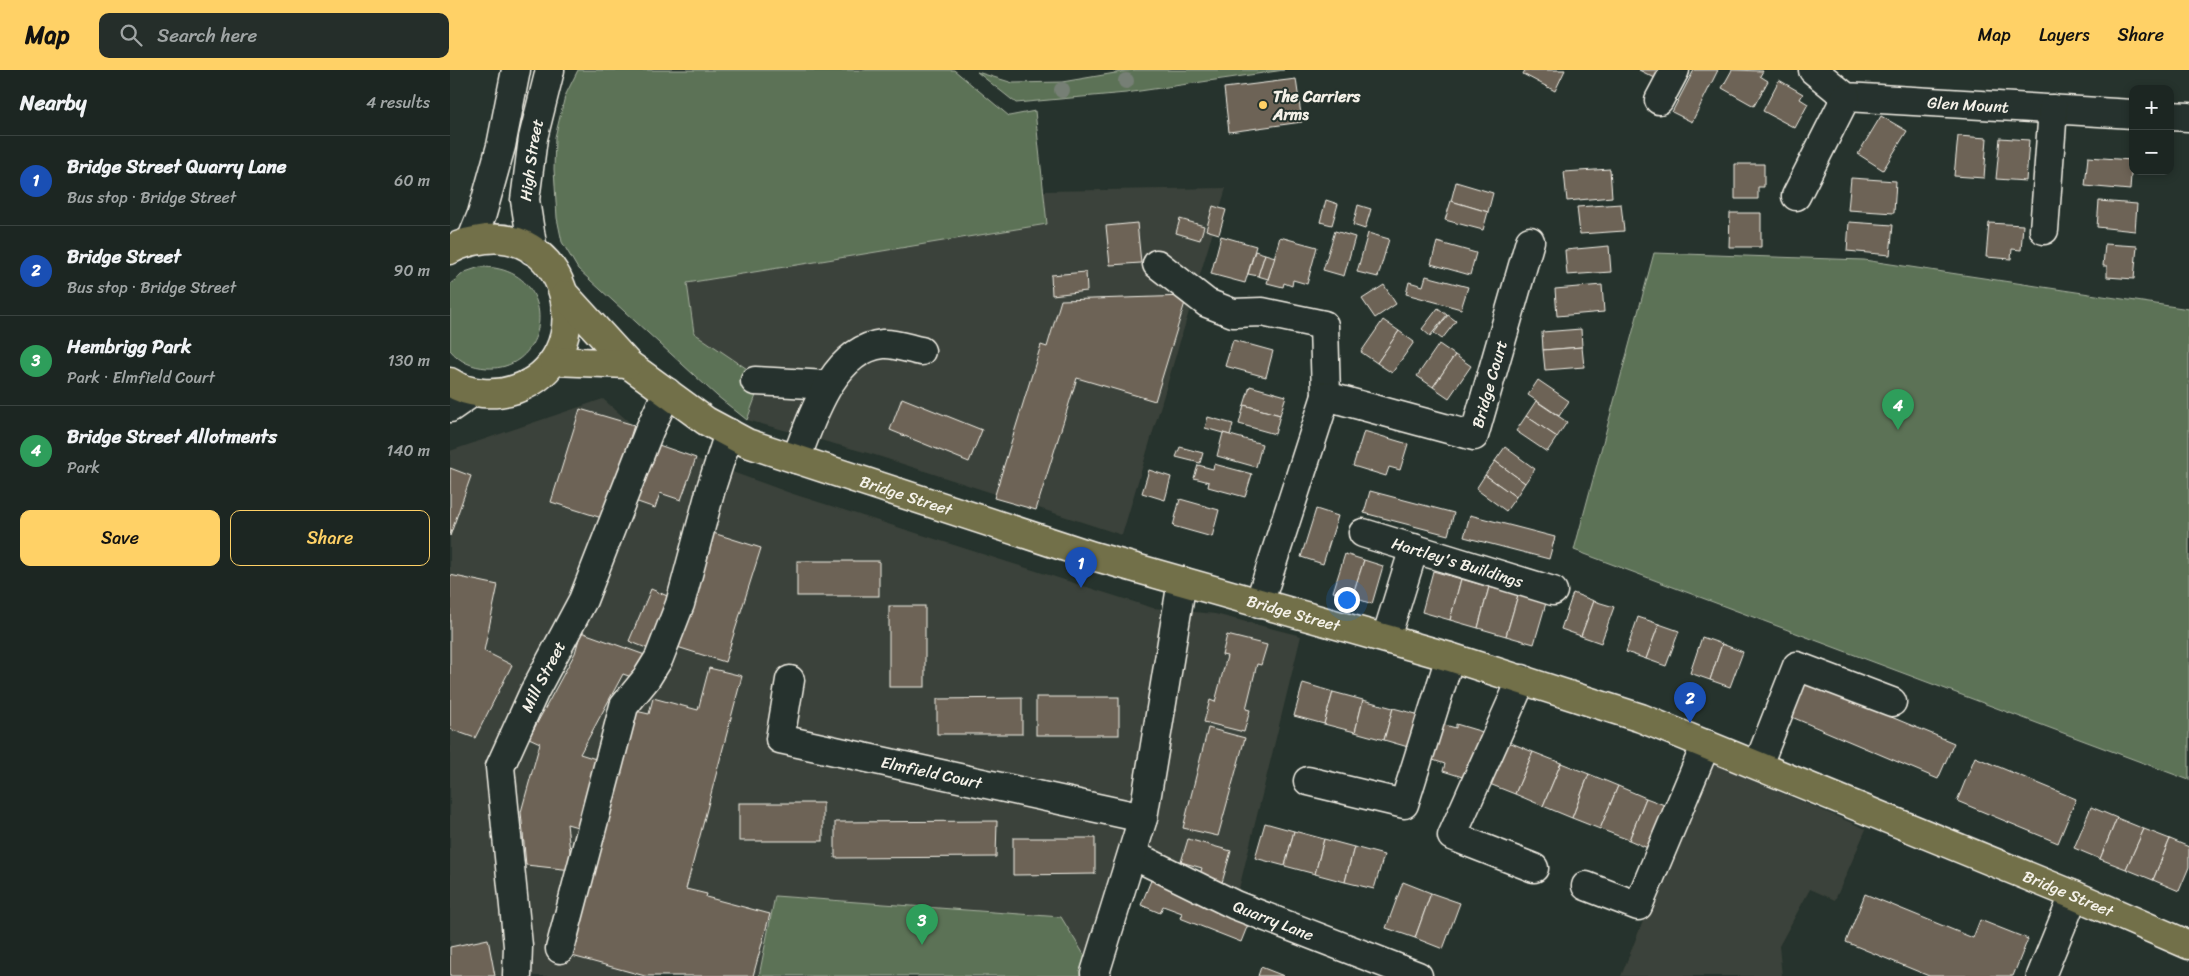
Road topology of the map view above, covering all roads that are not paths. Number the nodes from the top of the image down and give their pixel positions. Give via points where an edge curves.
1 (1675, 70) edge
2 (1813, 70) edge
3 (552, 72) edge
4 (517, 73) edge
5 (1846, 97) junction
6 (1659, 100) dead end
7 (2052, 109) junction
8 (2129, 114) edge
9 (2174, 116) edge
10 (2189, 117) edge
11 (1796, 196) dead end
12 (2044, 230) dead end
13 (1530, 240) dead end
14 (460, 246) edge
15 (533, 251) junction
16 (1157, 264) dead end
17 (565, 295) junction
18 (922, 351) dead end
19 (554, 361) junction
20 (628, 364) junction
21 (755, 381) dead end
22 (828, 385) junction
23 (462, 387) edge
24 (668, 392) junction
25 (1326, 396) junction
26 (450, 408) edge
27 (729, 434) junction
28 (796, 459) junction
29 (1363, 533) dead end
30 (1414, 548) junction
31 (1182, 581) junction
32 (1552, 591) dead end
33 (1259, 604) junction
34 (1386, 638) junction
35 (1450, 656) junction
36 (1522, 679) junction
37 (790, 680) dead end
38 (1892, 702) dead end
39 (1706, 744) junction
40 (1758, 765) junction
41 (1308, 781) dead end
42 (1143, 818) junction
43 (1133, 855) junction
44 (1534, 868) dead end
45 (1586, 886) dead end
46 (2074, 895) junction
47 (2189, 945) edge
48 (560, 949) dead end
49 (1095, 973) dead end
50 (517, 976) edge
51 (1418, 976) edge
52 (2040, 976) edge

1 - 6 street
2 - 5 street
3 - 15 street, High Street via 533,138 525,200
4 - 14 street, High Street via 485,205
5 - 7 street, Glen Mount
5 - 11 street
7 - 8 street, Glen Mount
7 - 12 street
9 - 10 street
13 - 25 street, Bridge Court via 1474,436
14 - 15 main road via 495,238 515,242
15 - 17 main road via 551,267
16 - 25 street via 1207,302 1233,313 1262,312 1324,325
17 - 19 main road via 567,324 563,343
17 - 20 main road, Bridge Street
18 - 22 street via 886,344 872,346 845,363
19 - 20 main road
19 - 23 main road via 540,376 507,392 490,394
20 - 24 main road, Bridge Street
21 - 22 street
22 - 28 street
23 - 26 street
24 - 27 main road, Bridge Street
24 - 50 street, Mill Street via 649,431 583,600 534,692 500,767 518,946
25 - 33 street
27 - 28 main road, Bridge Street
27 - 48 street via 680,604 659,658 624,706
28 - 31 main road, Bridge Street via 1093,556
29 - 30 street, Hartley's Buildings
30 - 32 street, Hartley's Buildings
30 - 34 street
31 - 33 main road, Bridge Street
31 - 42 street
33 - 34 main road, Bridge Street
34 - 35 main road, Bridge Street
35 - 36 main road, Bridge Street
35 - 41 street via 1404,804
36 - 39 main road, Bridge Street via 1641,718
36 - 44 street via 1452,836
37 - 42 street, Elmfield Court via 780,739
38 - 40 street via 1797,666
39 - 40 main road, Bridge Street
39 - 45 street via 1638,906
40 - 46 main road, Bridge Street
42 - 43 street
43 - 49 street
43 - 51 street, Quarry Lane via 1235,905
46 - 47 main road, Bridge Street
46 - 52 street

